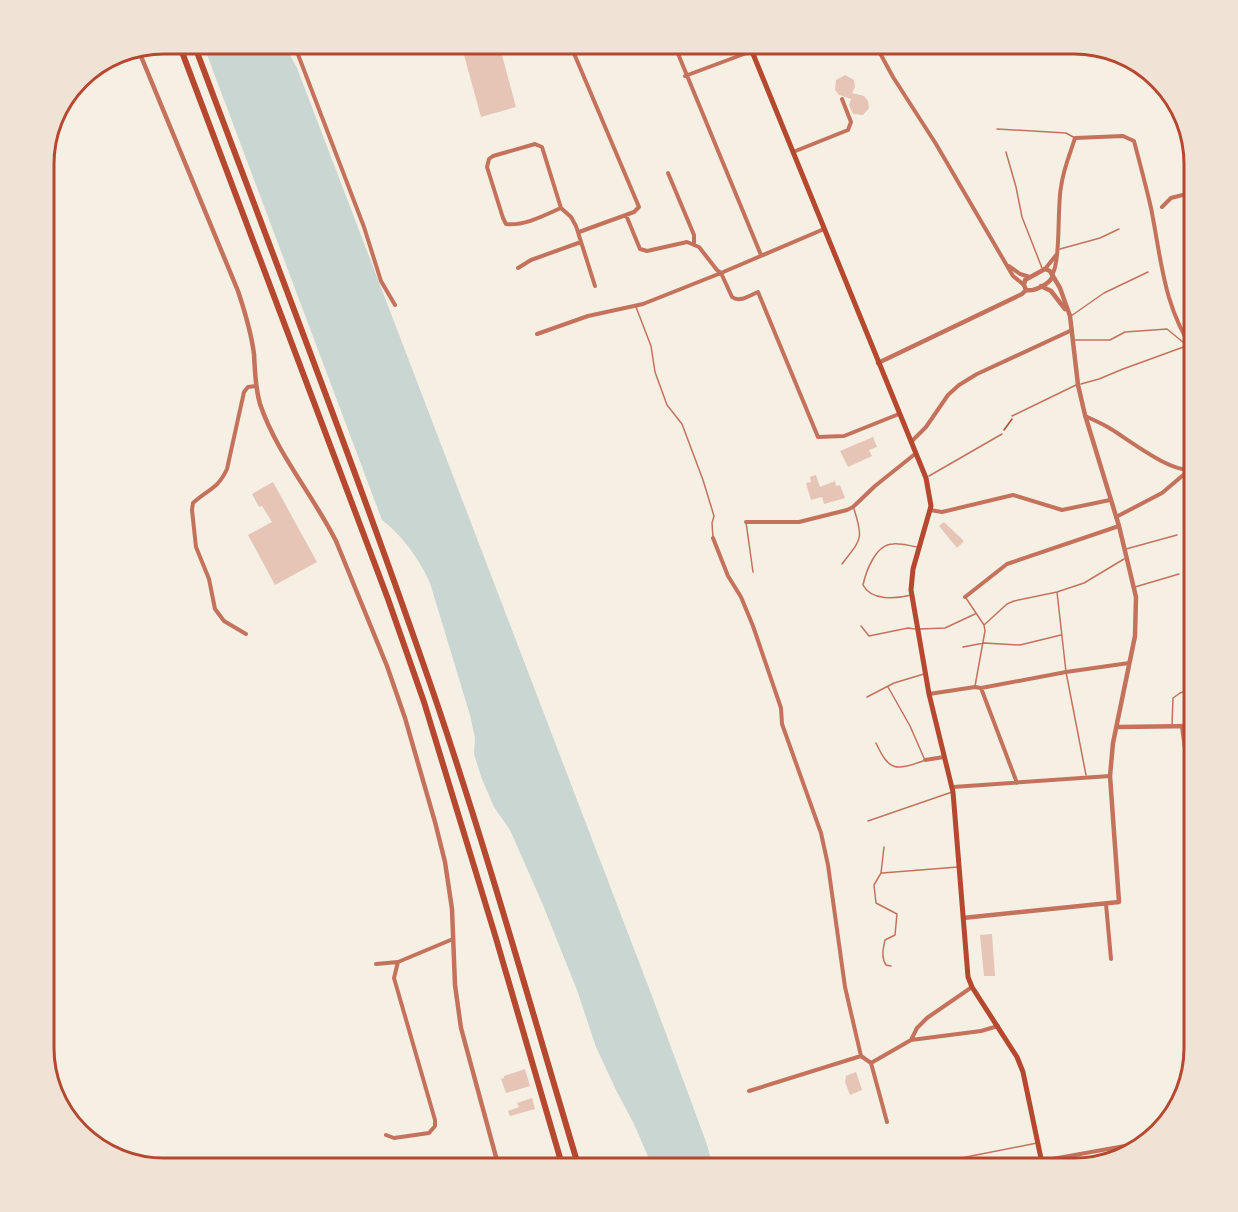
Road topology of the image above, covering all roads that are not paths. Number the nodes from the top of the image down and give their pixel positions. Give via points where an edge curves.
1 (183, 54) edge
2 (198, 54) edge
3 (298, 54) edge
4 (574, 54) edge
5 (677, 54) edge
6 (744, 54) edge
7 (753, 54) edge
8 (880, 54) edge
9 (141, 57) edge
10 (685, 76) junction
11 (842, 99) dead end
12 (997, 129) dead end
13 (1075, 138) junction
14 (792, 152) junction
15 (1006, 152) dead end
16 (668, 173) dead end
17 (1184, 195) edge
18 (561, 207) junction
19 (1162, 207) dead end
20 (626, 215) junction
21 (824, 229) junction
22 (1119, 229) dead end
23 (579, 232) junction
24 (580, 242) junction
25 (694, 244) junction
26 (1057, 252) junction
27 (761, 255) junction
28 (1008, 266) junction
29 (519, 268) dead end
30 (1044, 270) junction
31 (1148, 272) dead end
32 (722, 273) junction
33 (1052, 276) junction
34 (1030, 277) junction
35 (596, 286) dead end
36 (1041, 286) junction
37 (1025, 287) junction
38 (395, 305) dead end
39 (636, 306) junction
40 (1070, 317) junction
41 (1073, 329) junction
42 (1184, 333) edge
43 (537, 334) dead end
44 (1074, 340) junction
45 (1184, 343) edge
46 (1184, 347) edge
47 (878, 363) junction
48 (1078, 385) junction
49 (256, 386) junction
50 (899, 414) junction
51 (1084, 415) junction
52 (1012, 416) road end
53 (1002, 434) road end
54 (911, 442) junction
55 (915, 454) junction
56 (1184, 469) edge
57 (1184, 475) edge
58 (926, 478) junction
59 (1110, 500) junction
60 (854, 507) junction
61 (930, 510) junction
62 (1116, 517) junction
63 (746, 522) joint
64 (1119, 526) junction
65 (1177, 535) dead end
66 (714, 538) joint
67 (919, 547) junction
68 (1125, 549) junction
69 (1127, 557) junction
70 (842, 564) dead end
71 (753, 572) dead end
72 (1179, 574) road end
73 (1134, 587) junction
74 (1057, 592) junction
75 (911, 595) junction
76 (965, 597) joint
77 (975, 614) junction
78 (984, 625) junction
79 (861, 626) dead end
80 (916, 629) junction
81 (246, 634) dead end
82 (1062, 635) junction
83 (984, 643) junction
84 (963, 647) dead end
85 (1131, 663) junction
86 (1066, 672) junction
87 (925, 674) junction
88 (888, 687) junction
89 (975, 687) junction
90 (981, 688) junction
91 (1184, 692) edge
92 (929, 694) junction
93 (867, 698) dead end
94 (1172, 726) junction
95 (1118, 727) junction
96 (1182, 727) joint
97 (1184, 742) edge
98 (876, 743) dead end
99 (945, 756) junction
100 (925, 760) junction
101 (1110, 776) junction
102 (1086, 777) junction
103 (1017, 783) junction
104 (953, 790) junction
105 (868, 821) dead end
106 (884, 847) dead end
107 (959, 867) junction
108 (881, 873) junction
109 (1106, 903) junction
110 (963, 918) junction
111 (453, 939) junction
112 (1111, 959) dead end
113 (398, 962) junction
114 (376, 964) dead end
115 (891, 966) dead end
116 (972, 987) junction
117 (998, 1026) junction
118 (910, 1040) junction
119 (861, 1056) junction
120 (872, 1063) junction
121 (749, 1091) dead end
122 (886, 1122) dead end
123 (386, 1135) dead end
124 (1038, 1143) junction
125 (1123, 1146) edge
126 (496, 1158) edge
127 (559, 1158) edge
128 (576, 1158) edge
129 (961, 1158) edge
130 (1040, 1158) edge
131 (1058, 1158) edge

1 - 127 highway via 424,702
2 - 128 highway via 432,690
3 - 38 street via 381,281
4 - 20 street via 638,203 634,212
5 - 10 street
6 - 10 street
7 - 14 main road
8 - 28 street
9 - 49 street via 242,302 249,323
10 - 27 street
11 - 14 street via 851,122 848,130
12 - 13 lane via 1066,133
13 - 26 street via 1060,188
13 - 42 street via 1123,136 1134,141 1165,288
14 - 21 main road
15 - 30 lane via 1022,217
16 - 25 street via 694,235
17 - 19 street via 1171,198
18 - 18 street via 539,145 489,159 487,167 506,224 523,223
18 - 23 street
20 - 23 street
20 - 25 street via 643,251
21 - 27 street
21 - 47 main road
22 - 26 lane
23 - 24 street
24 - 29 street
24 - 35 street
25 - 32 street
26 - 30 street
26 - 33 street
27 - 32 street
28 - 34 street
28 - 37 street
30 - 33 street
30 - 34 street
31 - 40 lane via 1104,293
32 - 39 street
32 - 50 street via 735,300 758,292 818,437 844,436
33 - 36 street
33 - 40 street
34 - 37 street via 1025,280
36 - 37 street via 1032,291
36 - 40 street via 1056,295
37 - 47 street via 1022,294
39 - 43 street via 588,316
39 - 66 lane via 667,405 682,424 700,469 714,516
40 - 41 street
41 - 44 street
41 - 54 street via 959,385
44 - 45 lane via 1110,340 1125,332 1167,329
44 - 48 street
46 - 48 lane
47 - 50 main road
48 - 51 street
48 - 52 lane
49 - 81 street via 244,392 222,479 193,503 192,510 196,547 209,579 215,609 224,621
49 - 111 street via 270,428 336,542 387,666 440,842
50 - 54 main road
51 - 56 street via 1167,464
51 - 59 street
53 - 58 lane
54 - 55 main road
55 - 58 main road
55 - 60 street
57 - 62 street via 1162,493
58 - 61 main road
59 - 61 street via 1062,510 1013,495 942,512
59 - 62 street
60 - 63 street via 799,522
60 - 70 lane via 860,539
61 - 67 main road
62 - 64 street
63 - 71 lane
64 - 68 street
64 - 76 street via 1007,564
65 - 68 lane
66 - 119 street via 753,626 820,833
67 - 75 main road
67 - 75 lane via 883,547 871,562 862,585 870,593 895,599
68 - 69 street
69 - 73 street
69 - 74 lane via 1084,583
72 - 73 lane
73 - 85 street via 1136,617
74 - 78 lane via 1007,604
74 - 82 lane
75 - 80 main road
76 - 77 lane
77 - 78 lane
77 - 80 lane via 945,628
78 - 83 lane
79 - 80 lane via 869,636
80 - 87 main road
82 - 83 lane via 1020,645
82 - 86 lane
83 - 84 lane
83 - 89 lane
85 - 86 street
85 - 95 street
86 - 90 street
86 - 102 lane
87 - 88 lane
87 - 92 main road
88 - 93 lane
88 - 100 lane
89 - 90 street
89 - 92 street
90 - 103 street
91 - 94 lane via 1173,698
92 - 99 main road
94 - 95 street
94 - 96 street
95 - 101 street
96 - 97 street
98 - 100 lane via 893,767
99 - 100 street
99 - 104 main road
101 - 102 street
101 - 109 street via 1119,902
102 - 103 street
103 - 104 street
104 - 105 lane
104 - 107 main road
106 - 108 lane
107 - 108 lane
107 - 110 main road
108 - 115 lane via 874,885 876,903 897,914 895,935 885,940 883,951 883,960
109 - 110 street
109 - 112 street
110 - 116 main road
111 - 113 street
111 - 126 street via 461,1028
113 - 114 street
113 - 123 street via 394,978 435,1126 429,1133 394,1138
116 - 117 main road
116 - 118 street via 927,1018
117 - 118 street
117 - 124 main road via 1023,1072
118 - 120 street
119 - 120 street
119 - 121 street
120 - 122 street
124 - 129 lane
124 - 130 main road
125 - 131 street

